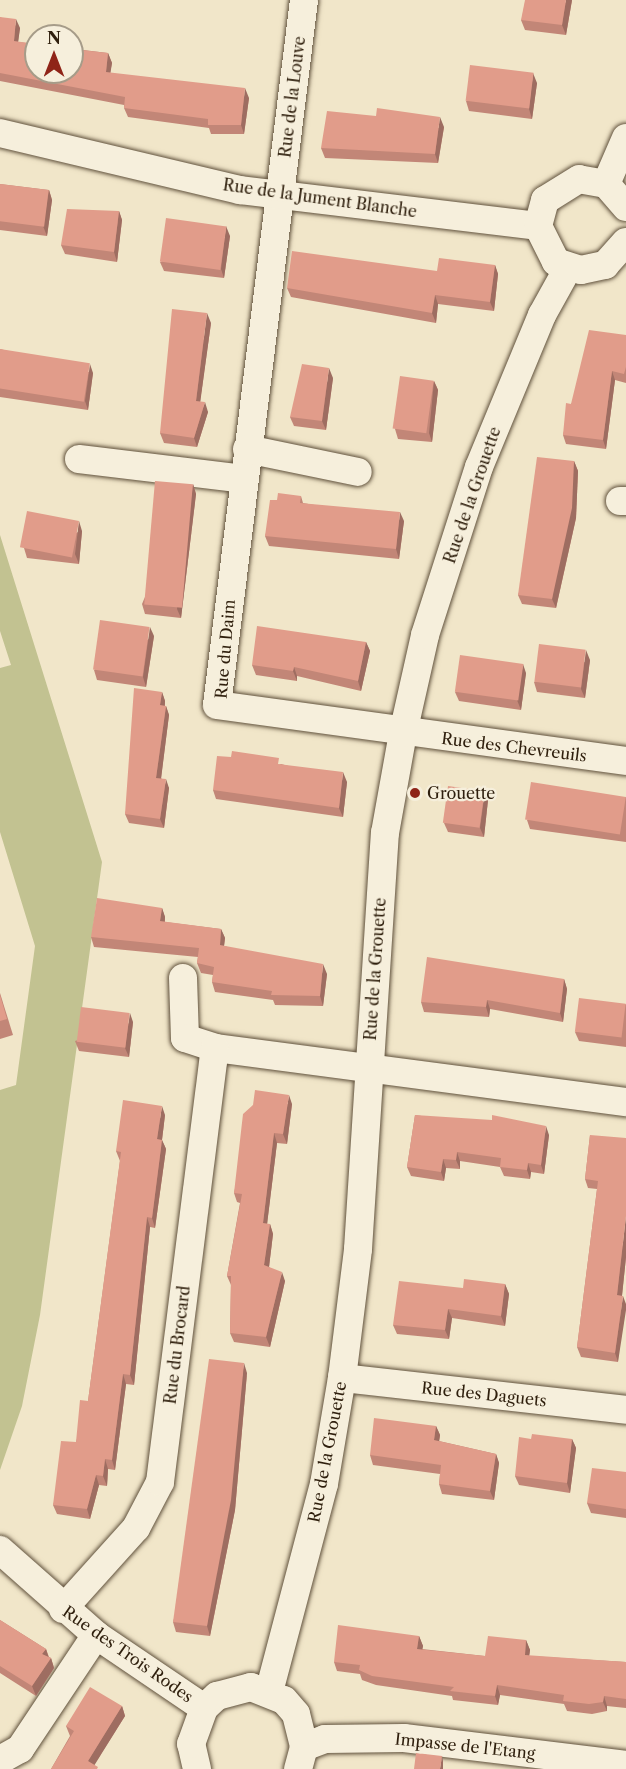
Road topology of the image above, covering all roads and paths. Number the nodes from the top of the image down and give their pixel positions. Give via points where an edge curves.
1 (304, 0) edge
2 (0, 134) edge
3 (626, 138) edge
4 (606, 184) junction
5 (279, 195) junction
6 (626, 207) edge
7 (538, 226) junction
8 (626, 242) edge
9 (568, 268) junction
10 (247, 449) junction
11 (79, 459) dead end
12 (358, 472) dead end
13 (244, 479) junction
14 (403, 733) junction
15 (626, 760) edge
16 (183, 978) dead end
17 (215, 1048) junction
18 (369, 1066) junction
19 (626, 1102) edge
20 (342, 1378) junction
21 (626, 1410) edge
22 (0, 1550) edge
23 (63, 1609) junction
24 (96, 1635) junction
25 (269, 1692) junction
26 (204, 1708) junction
27 (301, 1758) edge
28 (0, 1760) edge
29 (626, 1765) edge
30 (197, 1769) edge

1 - 5 street, Rue de la Louve
2 - 5 street, Rue de la Jument Blanche
3 - 4 street
4 - 6 street
4 - 7 street via 579,179 554,189
5 - 7 street, Rue de la Jument Blanche
5 - 10 street, Rue du Daim
7 - 9 street via 547,251
8 - 9 street via 605,265
9 - 14 street, Rue de la Grouette via 542,315 479,467 425,635
10 - 12 street
10 - 13 street, Rue du Daim
11 - 13 street
13 - 14 street, Rue du Daim via 217,705
14 - 15 street, Rue des Chevreuils
14 - 18 street, Rue de la Grouette via 385,833
16 - 17 street via 185,1038
17 - 18 street
17 - 23 street, Rue du Brocard via 160,1482 136,1528
18 - 19 street
18 - 20 street, Rue de la Grouette via 358,1249
20 - 21 street, Rue des Daguets
20 - 25 street, Rue de la Grouette via 324,1484
22 - 23 street, Rue des Trois Rodes
23 - 24 street, Rue des Trois Rodes
24 - 26 street, Rue des Trois Rodes
24 - 28 street via 20,1749
25 - 26 street via 233,1689
25 - 27 street via 296,1714
26 - 30 street via 190,1744
27 - 29 street, Impasse de l'Etang via 325,1739 404,1738

